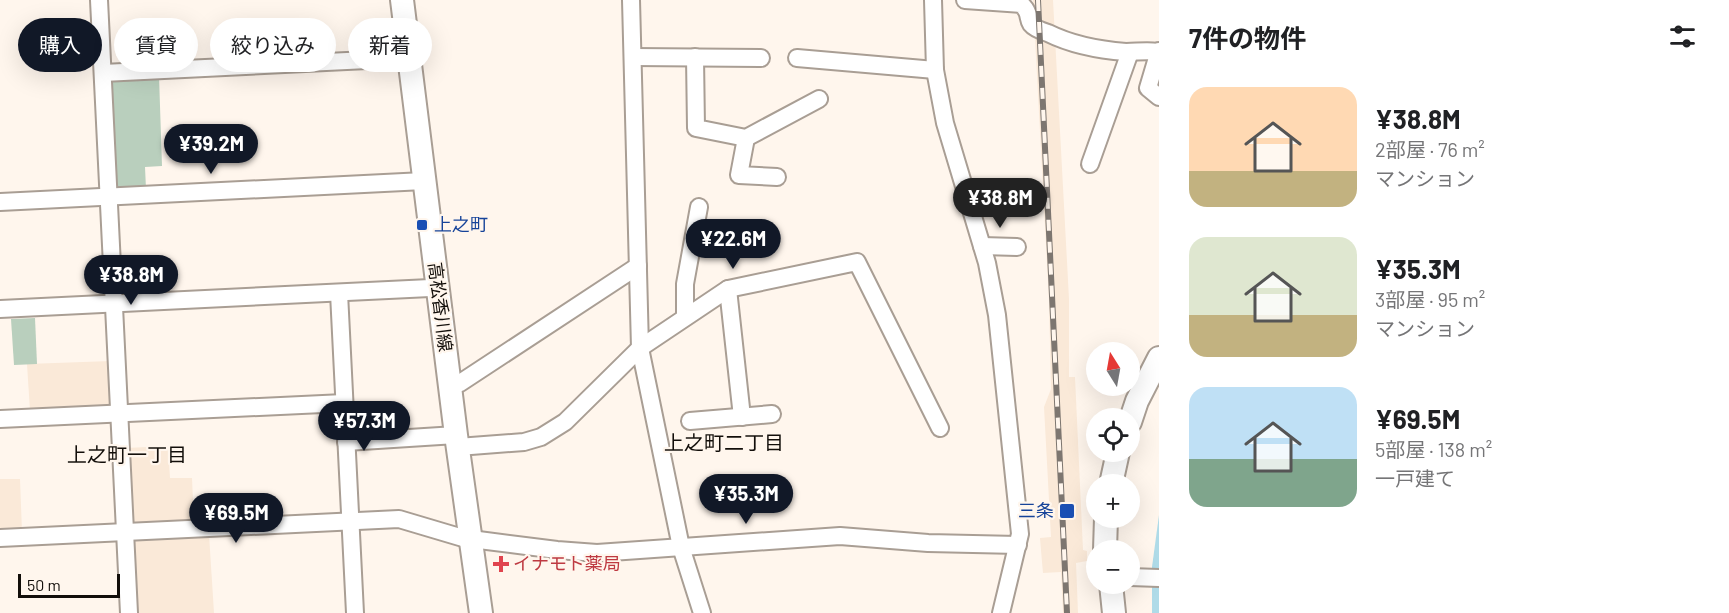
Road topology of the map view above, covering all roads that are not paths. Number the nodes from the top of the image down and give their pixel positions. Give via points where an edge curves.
1 (99, 0) edge
2 (402, 0) edge
3 (631, 0) edge
4 (933, 0) edge
5 (965, 0) edge
6 (404, 18) edge
7 (1130, 52) junction
8 (1159, 52) edge
9 (633, 57) junction
10 (695, 57) junction
11 (761, 58) dead end
12 (797, 58) dead end
13 (348, 61) edge
14 (935, 70) junction
15 (411, 72) edge
16 (103, 73) junction
17 (1159, 97) edge
18 (819, 99) dead end
19 (746, 138) junction
20 (1090, 164) dead end
21 (777, 177) dead end
22 (424, 181) junction
23 (109, 197) junction
24 (0, 202) edge
25 (699, 207) dead end
26 (982, 246) junction
27 (1017, 248) dead end
28 (638, 266) junction
29 (438, 284) junction
30 (728, 289) junction
31 (339, 293) junction
32 (114, 304) junction
33 (0, 309) edge
34 (685, 317) junction
35 (640, 348) junction
36 (1159, 358) edge
37 (450, 387) junction
38 (344, 403) junction
39 (1135, 408) edge
40 (120, 413) junction
41 (772, 414) dead end
42 (741, 417) junction
43 (0, 419) edge
44 (690, 421) dead end
45 (940, 428) dead end
46 (457, 441) junction
47 (346, 442) junction
48 (350, 521) junction
49 (125, 532) junction
50 (0, 538) edge
51 (472, 539) junction
52 (1018, 545) junction
53 (681, 547) junction
54 (1112, 594) edge
55 (129, 613) edge
56 (355, 613) edge
57 (481, 613) edge
58 (702, 613) edge
59 (1001, 613) edge
60 (1114, 613) edge

1 - 16 street
2 - 6 main road, 高松香川線
3 - 9 street
4 - 14 street
5 - 7 street via 1021,4 1028,10 1031,24 1056,38
7 - 8 street
7 - 20 street
8 - 17 street via 1148,88
9 - 10 street
9 - 28 street
10 - 11 street
10 - 19 street via 696,128
12 - 14 street
13 - 16 street
14 - 26 street via 945,123
15 - 22 main road, 高松香川線
16 - 23 street
18 - 19 street
19 - 21 street via 739,175
22 - 23 street
22 - 29 main road, 高松香川線
23 - 24 street
23 - 32 street
25 - 34 street via 685,284
26 - 27 street
26 - 52 street via 997,315 1019,521
28 - 35 street
28 - 37 street
29 - 31 street via 430,288
29 - 37 main road, 高松香川線
30 - 34 street
30 - 42 street
30 - 45 street via 857,262
31 - 32 street
31 - 38 street
32 - 33 street
32 - 40 street
34 - 35 street
35 - 46 street via 565,422 541,437 524,442
35 - 53 street
36 - 39 main road
37 - 46 main road, 高松香川線
38 - 40 street
38 - 47 street
40 - 43 street
40 - 49 street
41 - 42 street
42 - 44 street
46 - 47 street
46 - 51 main road, 高松香川線
47 - 48 street
48 - 49 street
48 - 51 street via 399,519
48 - 56 street
49 - 50 street
49 - 55 street
51 - 53 street via 597,553
51 - 57 main road, 高松香川線
52 - 53 street via 840,536
52 - 59 street
53 - 58 street
54 - 60 main road

